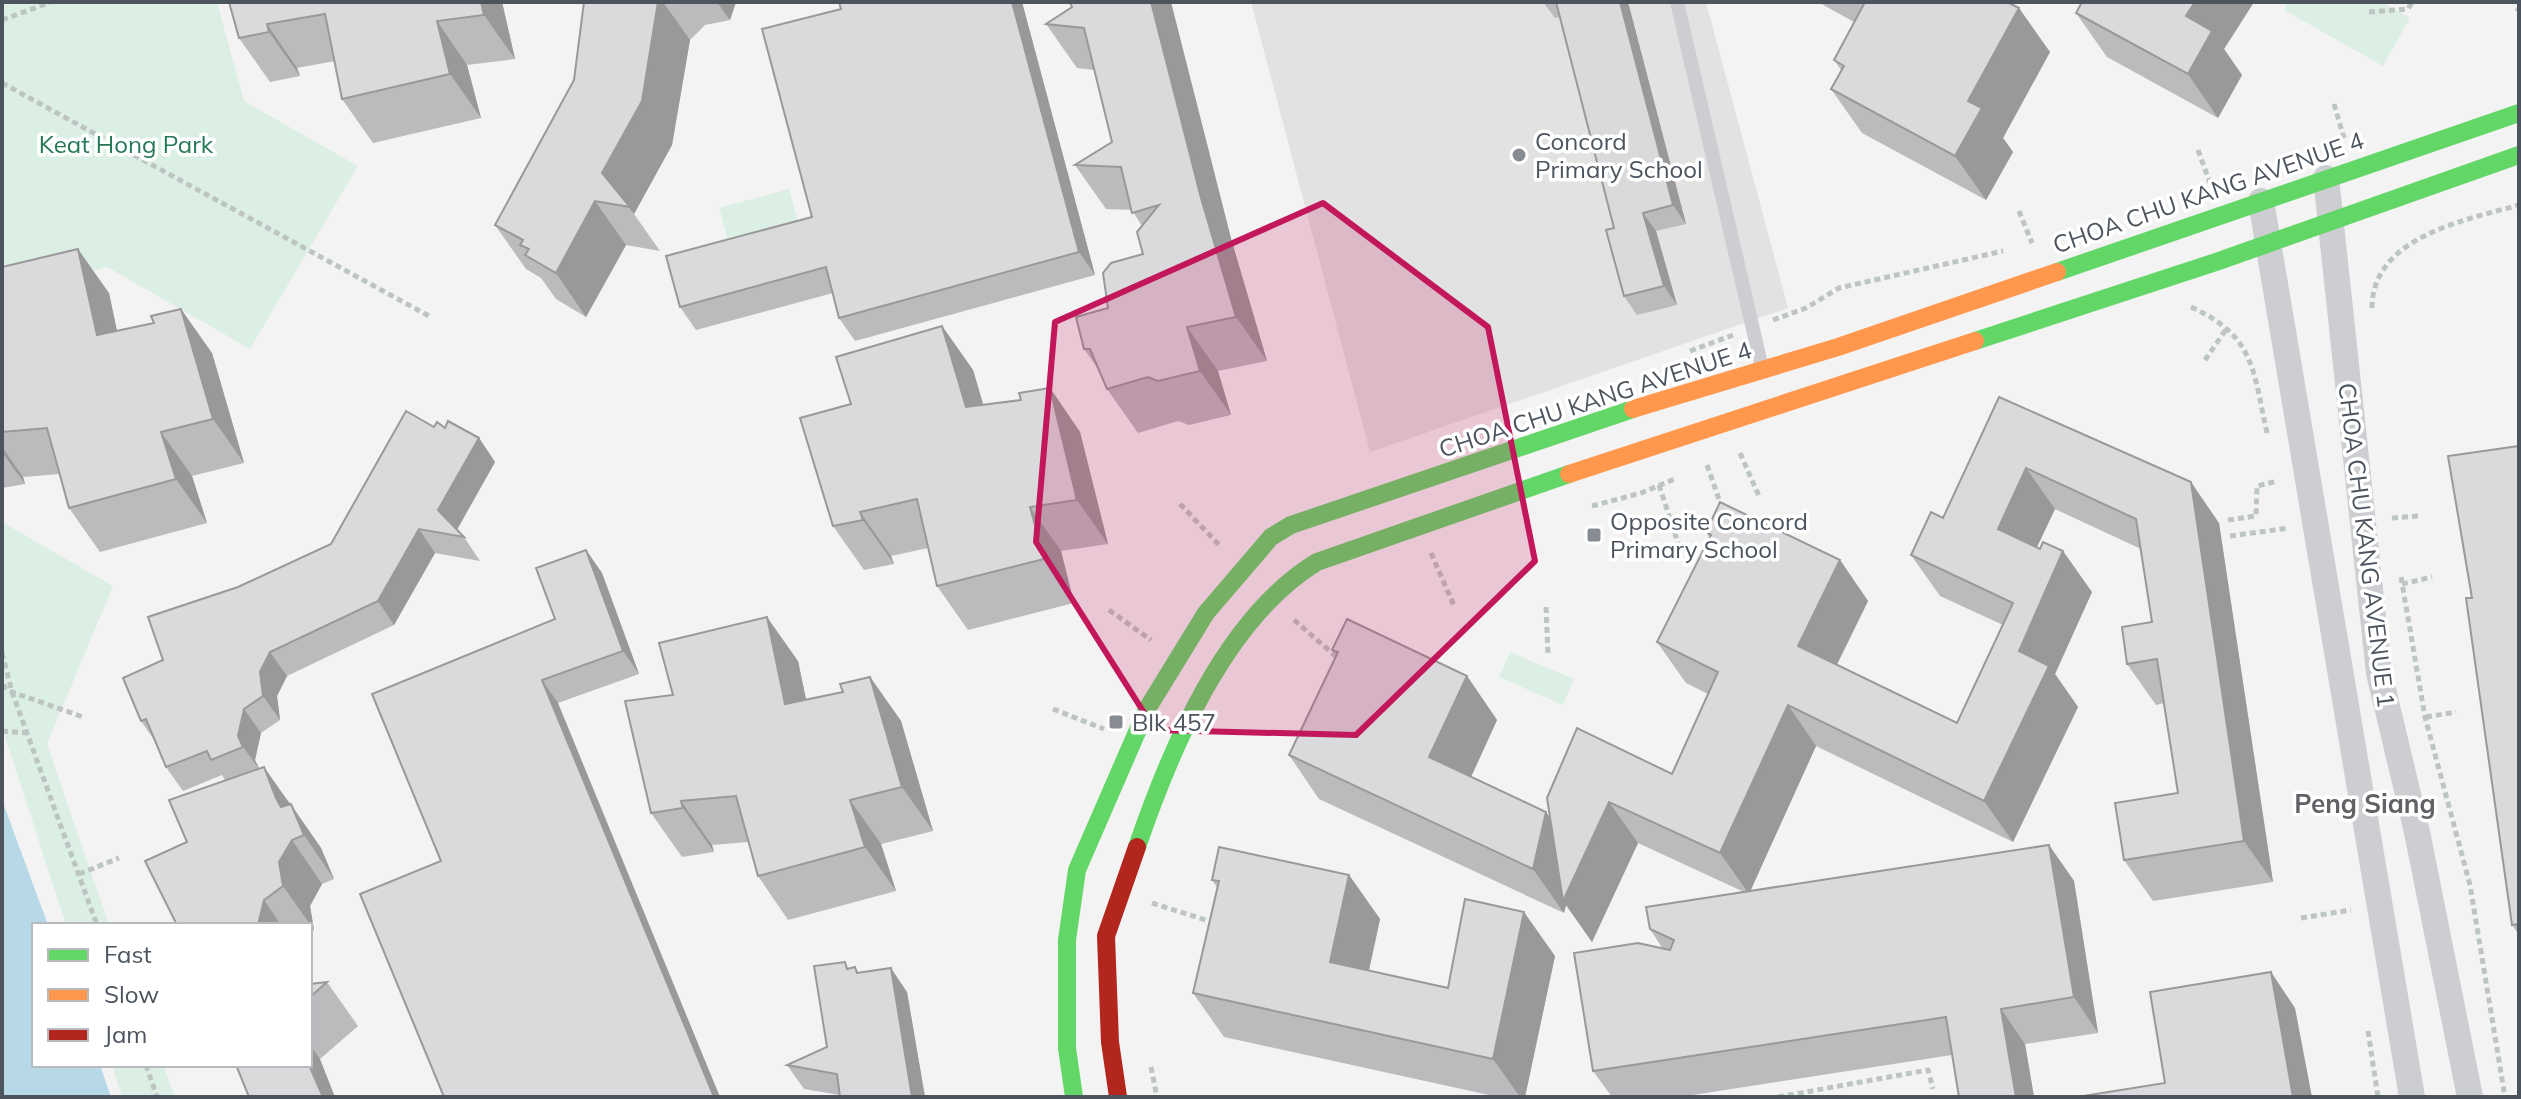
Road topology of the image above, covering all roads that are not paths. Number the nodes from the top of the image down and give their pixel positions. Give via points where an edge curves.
1 (1677, 2) edge
2 (2519, 113) edge
3 (2519, 155) edge
4 (2326, 178) junction
5 (2261, 201) junction
6 (2330, 220) junction
7 (2269, 244) junction
8 (1762, 368) junction
9 (1074, 1097) edge
10 (1118, 1097) edge
11 (2412, 1097) edge
12 (2470, 1097) edge

1 - 8 lane
2 - 4 street, CHOA CHU KANG AVENUE 4
3 - 6 street
4 - 5 street, CHOA CHU KANG AVENUE 4
4 - 6 street, CHOA CHU KANG AVENUE 1
5 - 7 street, CHOA CHU KANG AVENUE 1
5 - 8 street, CHOA CHU KANG AVENUE 4 via 1838,347
6 - 7 street
6 - 12 street, CHOA CHU KANG AVENUE 1 via 2379,673
7 - 10 street via 1436,518 1299,573 1241,630 1186,728 1106,936
7 - 11 street, CHOA CHU KANG AVENUE 1
8 - 9 street, CHOA CHU KANG AVENUE 4 via 1291,525 1271,537 1206,613 1147,709 1077,870 1067,940 1067,1048

